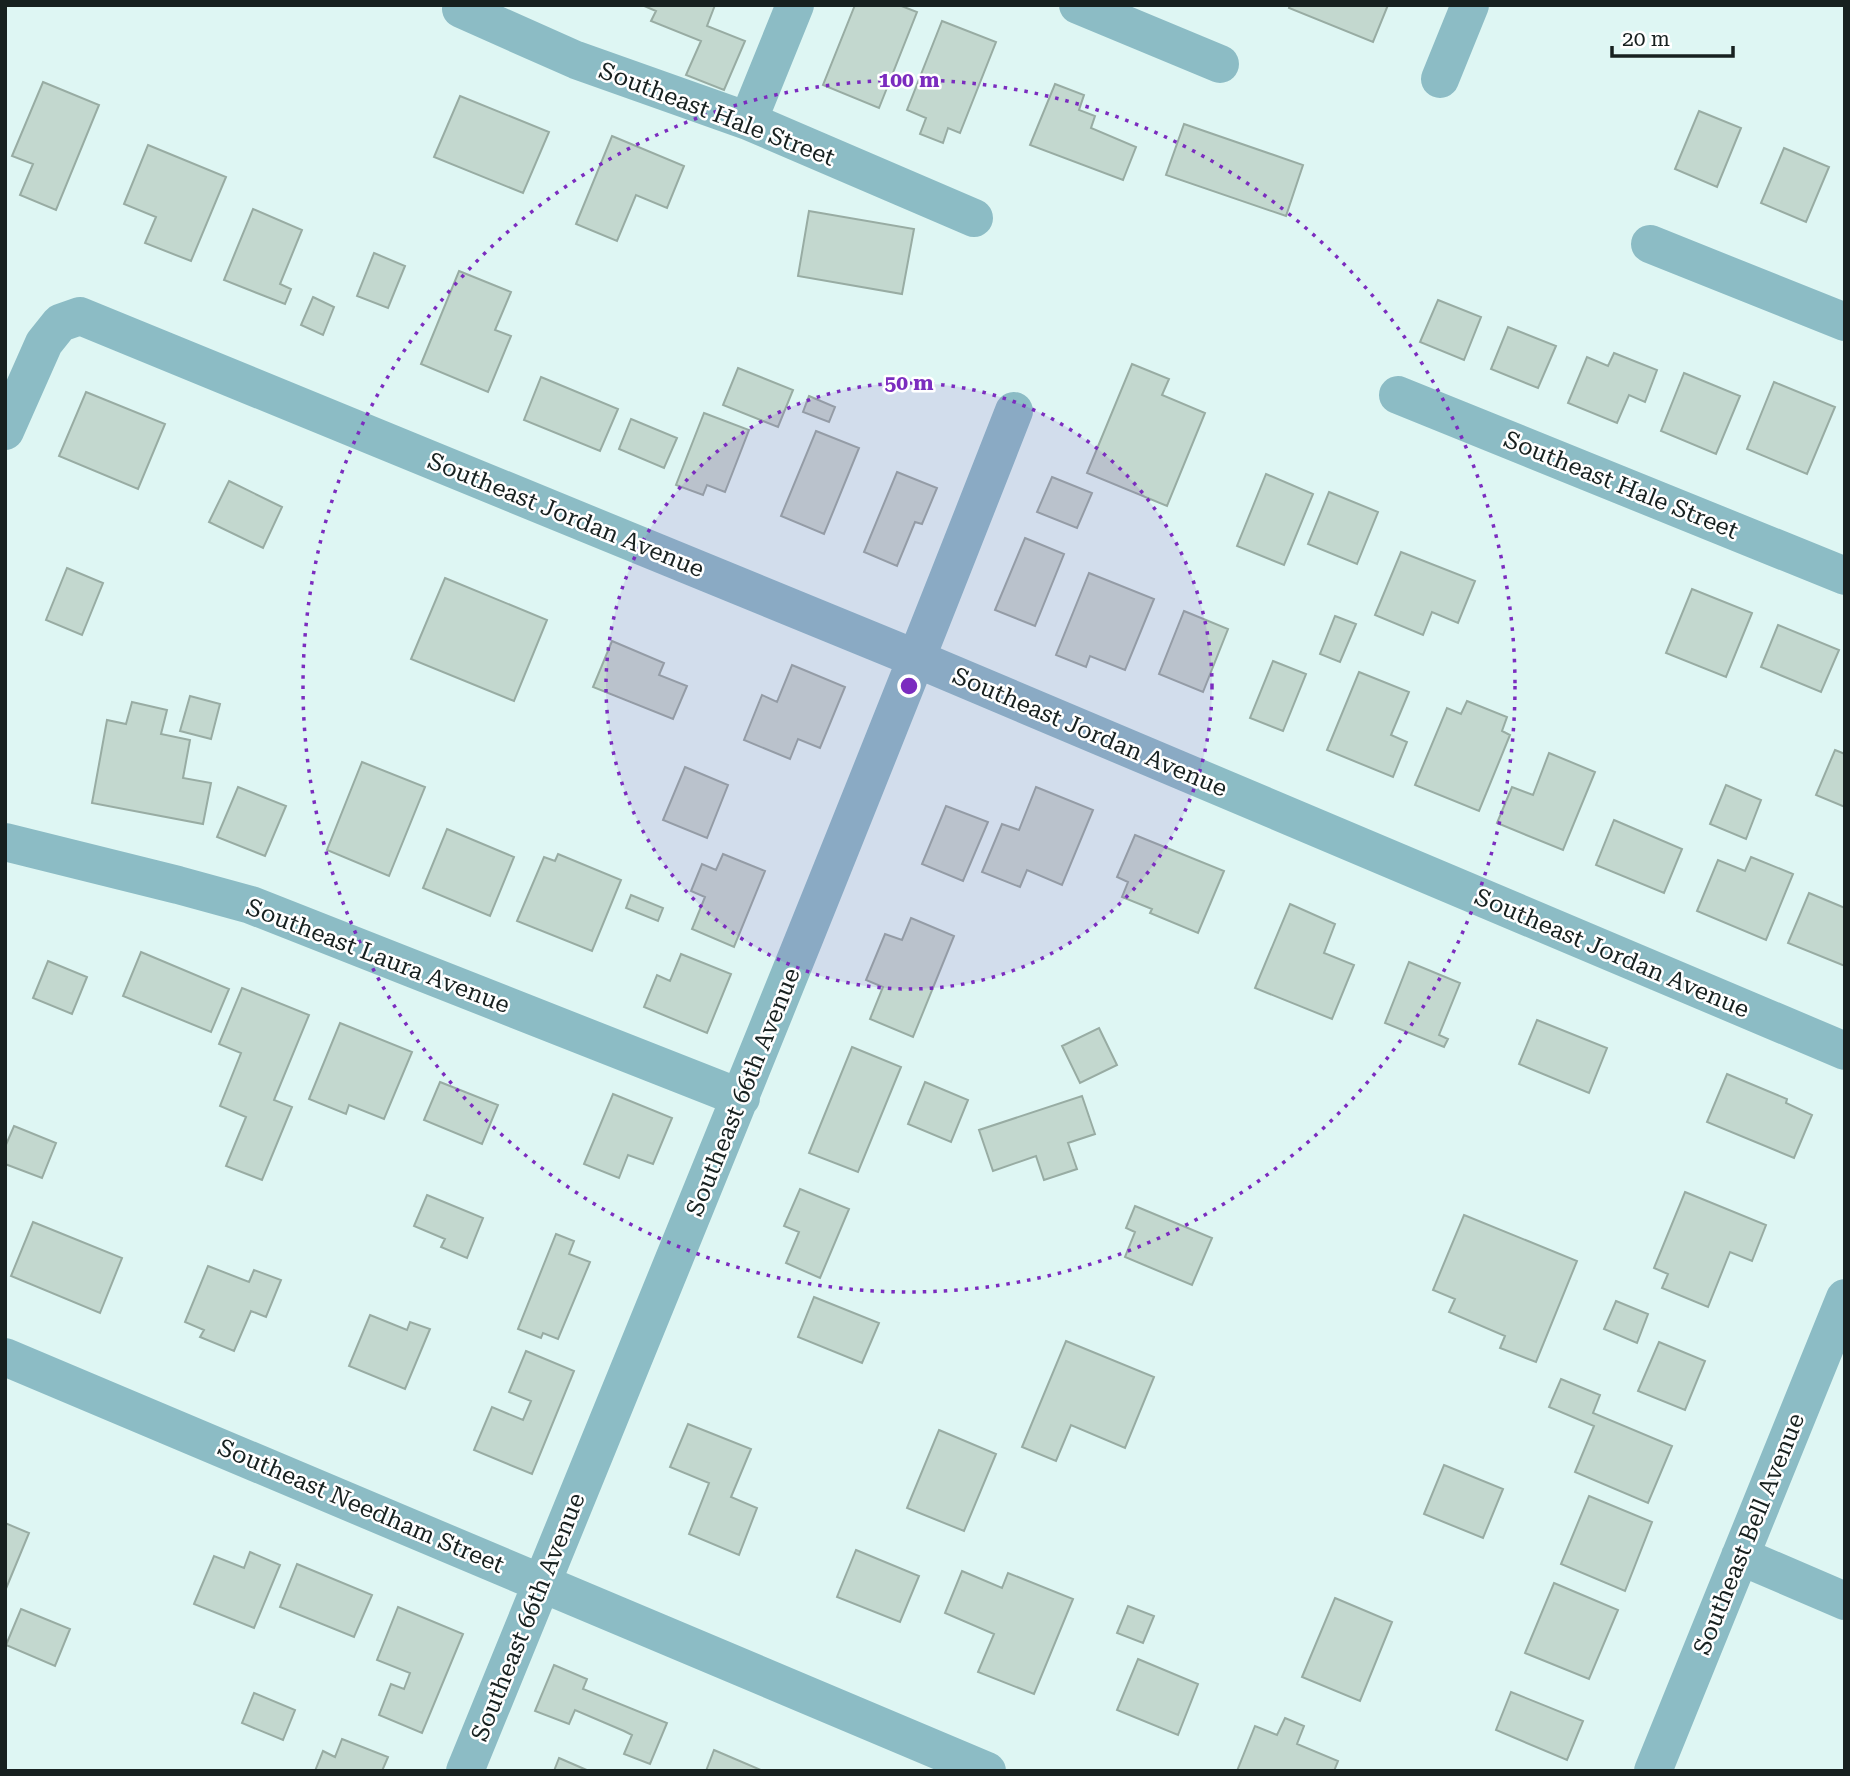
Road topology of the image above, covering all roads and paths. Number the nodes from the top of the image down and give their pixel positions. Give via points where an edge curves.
1 (795, 5) edge
2 (1078, 5) edge
3 (1470, 5) edge
4 (461, 9) dead end
5 (1220, 64) dead end
6 (1440, 79) dead end
7 (748, 121) junction
8 (974, 218) dead end
9 (1650, 244) dead end
10 (1845, 322) edge
11 (19, 366) edge
12 (1398, 395) dead end
13 (1014, 411) dead end
14 (5, 431) edge
15 (1845, 576) edge
16 (917, 659) junction
17 (5, 842) edge
18 (1845, 1051) edge
19 (741, 1098) junction
20 (1845, 1298) edge
21 (5, 1357) edge
22 (1740, 1556) junction
23 (542, 1583) junction
24 (1845, 1601) edge
25 (465, 1771) edge
26 (987, 1771) edge
27 (1653, 1771) edge

1 - 7 street
2 - 5 street
3 - 6 street
4 - 7 street, Southeast Hale Street via 576,60
7 - 8 street, Southeast Hale Street
9 - 10 street
11 - 14 street
11 - 16 street, Southeast Jordan Avenue via 61,323 80,316
12 - 15 street, Southeast Hale Street
13 - 16 street, Southeast 66th Avenue
16 - 18 street, Southeast Jordan Avenue
16 - 19 street, Southeast 66th Avenue
17 - 19 street, Southeast Laura Avenue via 251,905
19 - 23 street, Southeast 66th Avenue
20 - 22 street, Southeast Bell Avenue
21 - 23 street, Southeast Needham Street
22 - 24 street
22 - 27 street, Southeast Bell Avenue
23 - 25 street, Southeast 66th Avenue
23 - 26 street, Southeast Needham Street

